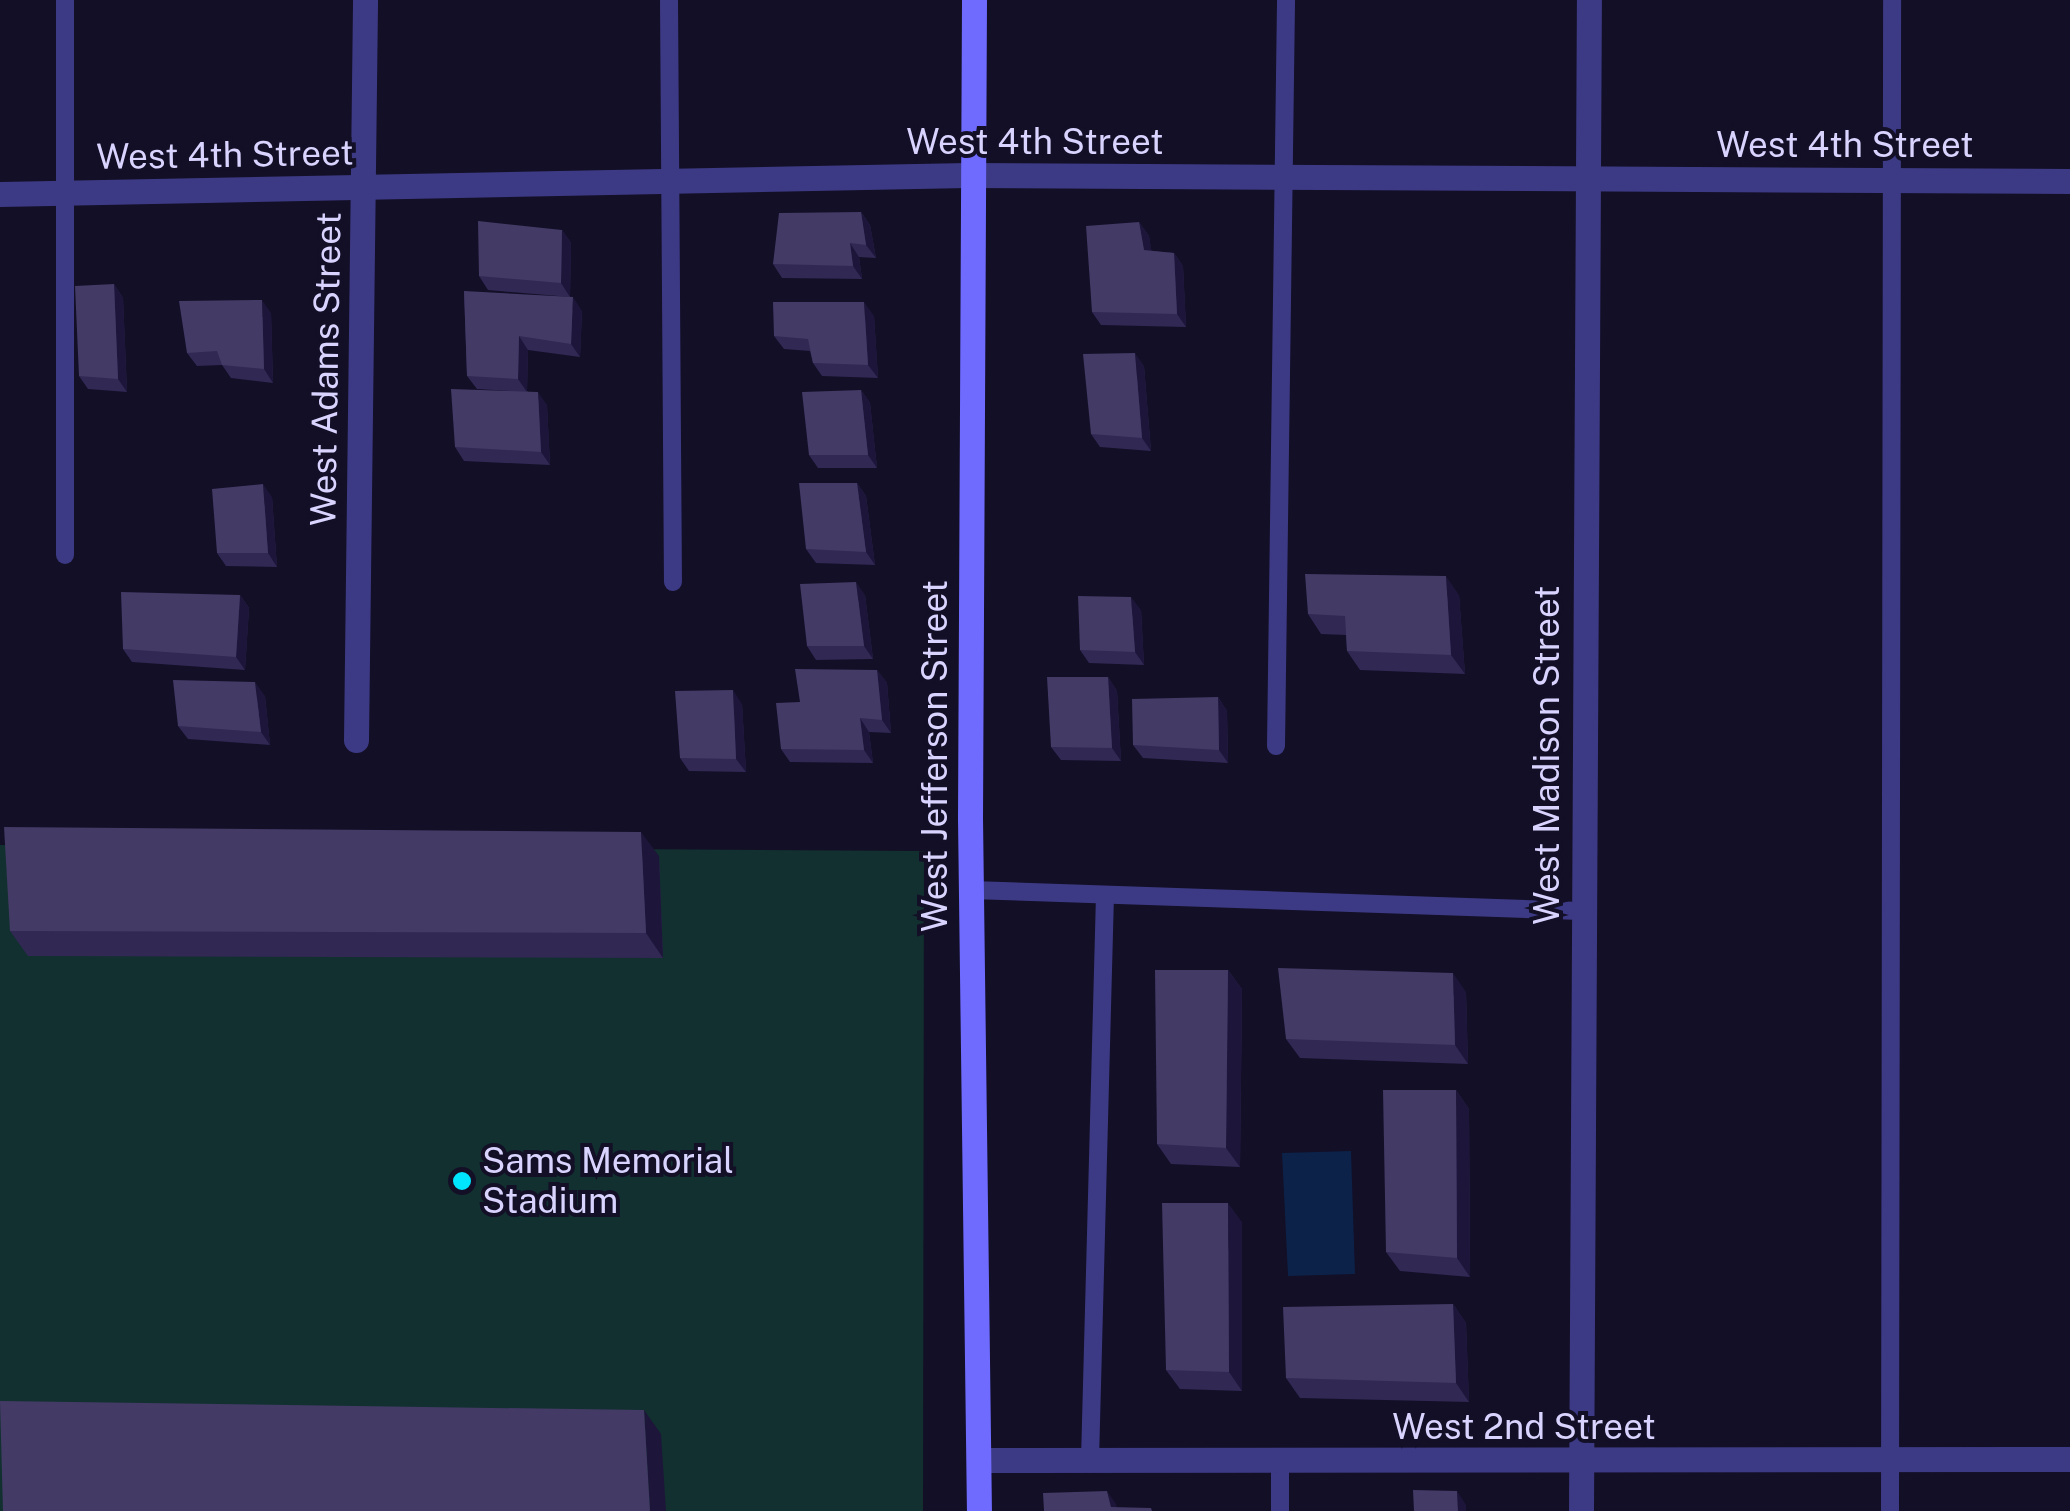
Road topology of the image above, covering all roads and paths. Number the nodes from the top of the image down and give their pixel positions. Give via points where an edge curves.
1 (65, 0) edge
2 (365, 0) edge
3 (669, 0) edge
4 (974, 0) edge
5 (1286, 0) edge
6 (1588, 0) edge
7 (1892, 0) edge
8 (968, 176) junction
9 (1287, 177) junction
10 (1584, 178) junction
11 (1892, 180) junction
12 (2070, 181) edge
13 (668, 182) junction
14 (363, 188) junction
15 (66, 192) junction
16 (0, 194) edge
17 (66, 555) dead end
18 (673, 582) dead end
19 (356, 740) dead end
20 (1276, 746) dead end
21 (971, 890) junction
22 (1105, 895) junction
23 (1582, 911) junction
24 (2070, 1459) edge
25 (979, 1460) junction
26 (1090, 1460) junction
27 (1891, 1461) junction
28 (1280, 1462) junction
29 (1580, 1463) junction
30 (979, 1511) edge
31 (1280, 1511) edge
32 (1581, 1511) edge
33 (1890, 1511) edge

1 - 15 lane
2 - 14 street, West Adams Street
3 - 13 lane
4 - 8 street, West Jefferson Street
5 - 9 lane
6 - 10 street, West Madison Street
7 - 11 lane
8 - 9 street, West 4th Street
8 - 13 street, West 4th Street
8 - 21 street, West Jefferson Street
9 - 10 street, West 4th Street
9 - 20 lane
10 - 11 street, West 4th Street
10 - 23 street, West Madison Street
11 - 12 street, West 4th Street
11 - 27 lane
13 - 14 street, West 4th Street
13 - 18 lane
14 - 15 street, West 4th Street
14 - 19 street, West Adams Street
15 - 16 street, West 4th Street
15 - 17 lane
21 - 22 lane
21 - 25 street, West Jefferson Street
22 - 23 lane
22 - 26 lane
23 - 29 street, West Madison Street
24 - 27 street, West 2nd Street
25 - 26 street, West 2nd Street
25 - 30 street, West Jefferson Street
26 - 28 street, West 2nd Street
27 - 29 street, West 2nd Street
27 - 33 lane
28 - 29 street, West 2nd Street
28 - 31 lane
29 - 32 street, West Madison Street

